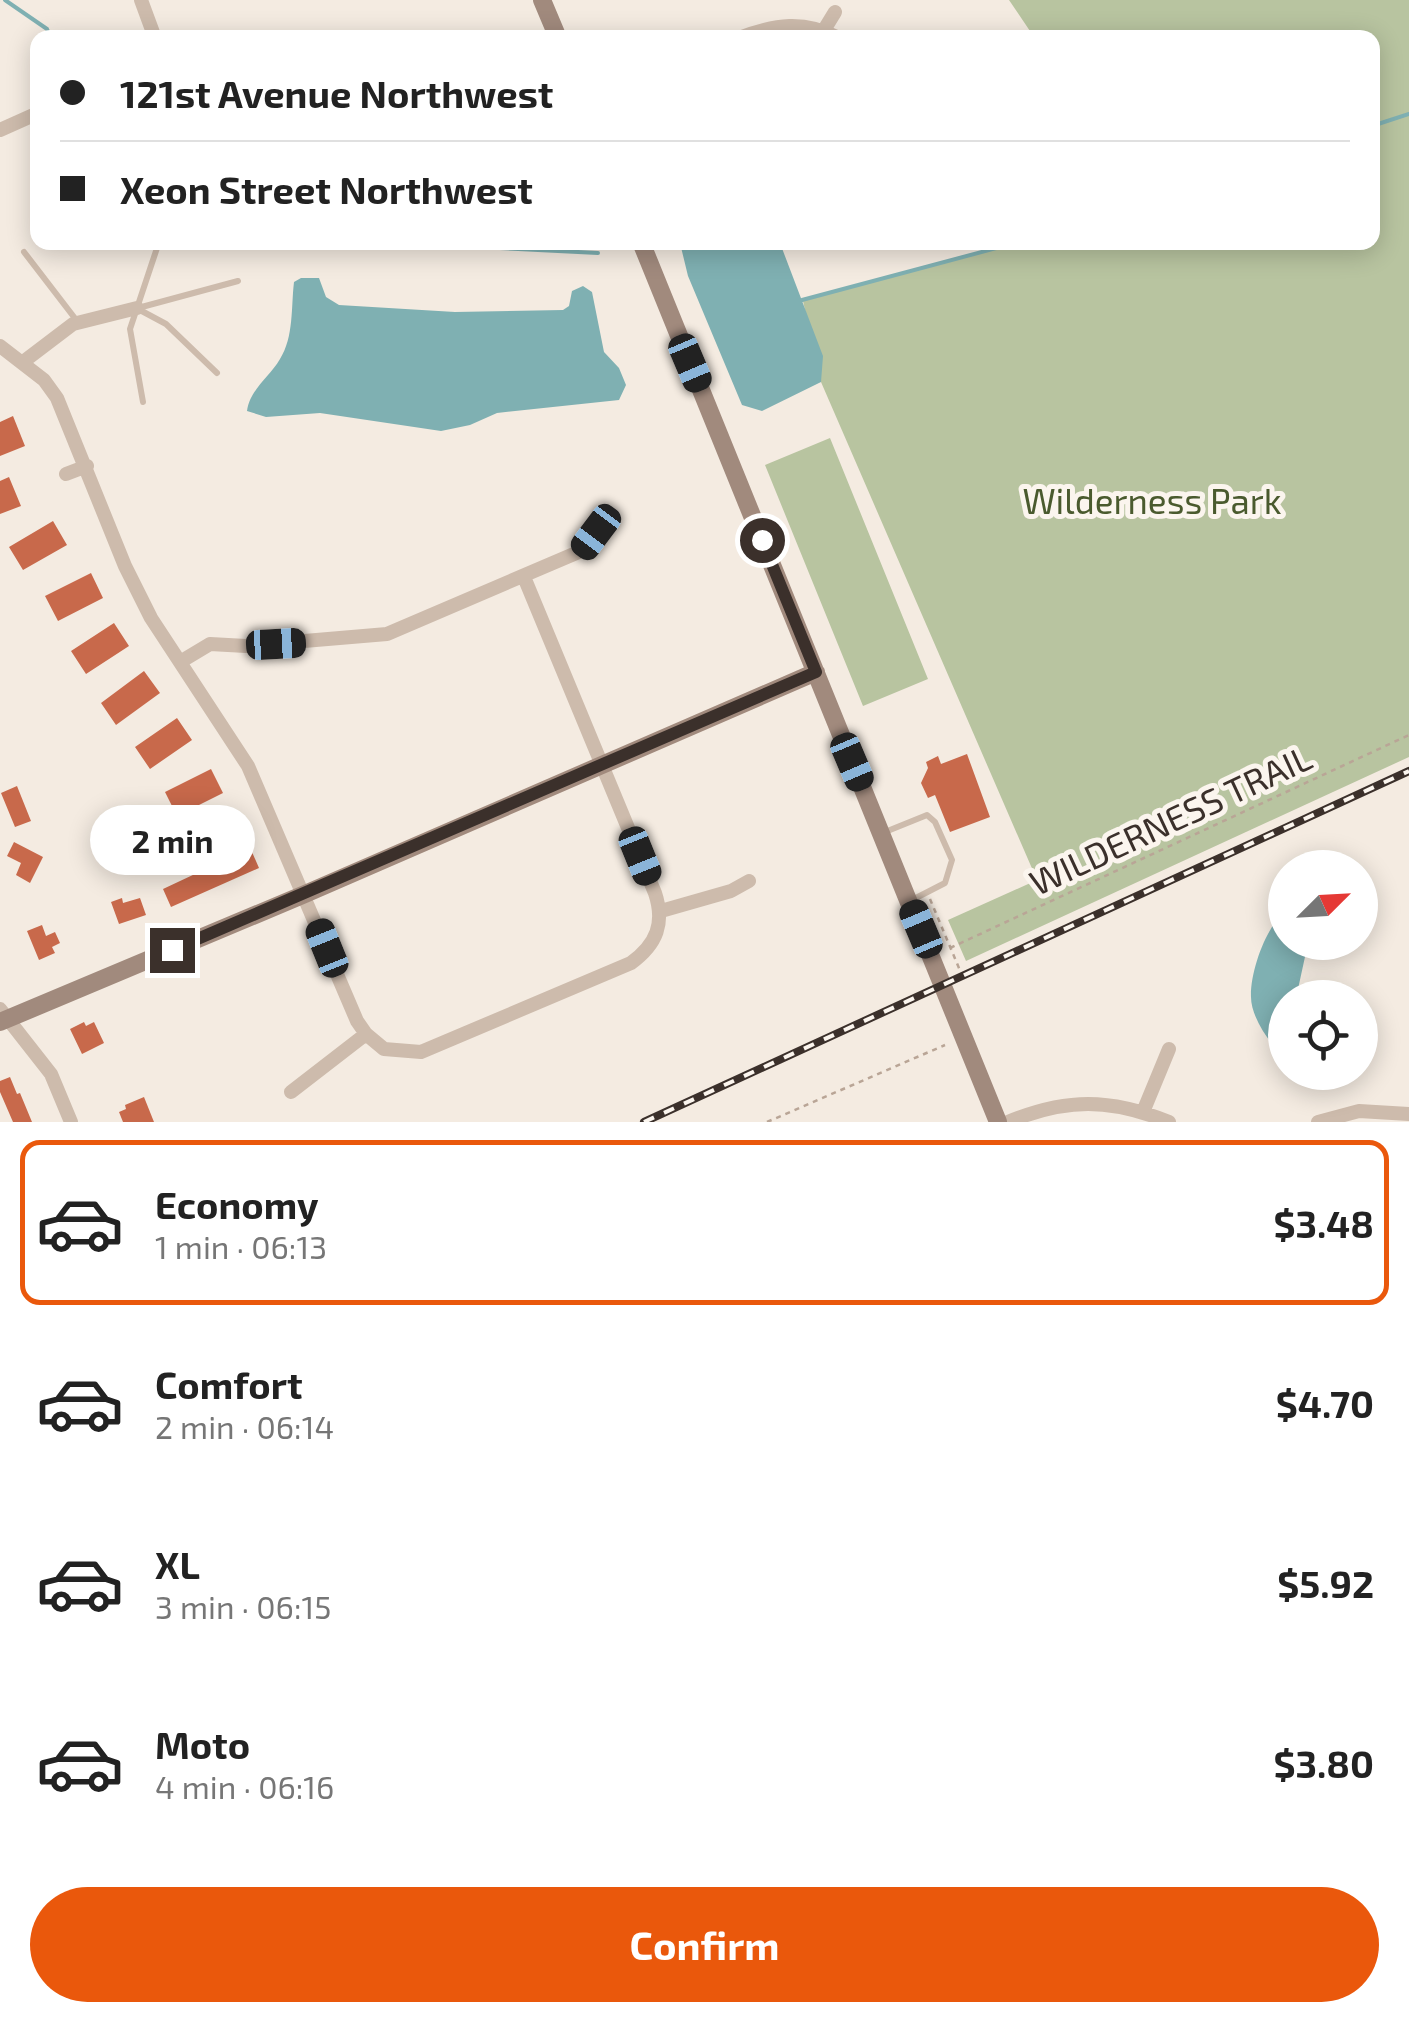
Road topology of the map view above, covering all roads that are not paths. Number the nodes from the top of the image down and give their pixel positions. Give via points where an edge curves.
1 (140, 0) edge
2 (542, 0) edge
3 (836, 12) dead end
4 (152, 30) edge
5 (555, 30) edge
6 (766, 30) edge
7 (824, 30) joint
8 (30, 117) edge
9 (0, 130) edge
10 (156, 250) edge
11 (644, 250) edge
12 (24, 252) dead end
13 (238, 281) dead end
14 (137, 308) junction
15 (78, 322) junction
16 (0, 346) edge
17 (23, 362) junction
18 (217, 373) dead end
19 (143, 402) dead end
20 (86, 466) junction
21 (66, 474) dead end
22 (596, 532) dead end
23 (524, 577) junction
24 (180, 662) junction
25 (816, 672) junction
26 (603, 763) junction
27 (881, 834) junction
28 (749, 881) dead end
29 (305, 894) junction
30 (909, 901) junction
31 (661, 911) junction
32 (2, 1017) edge
33 (366, 1034) junction
34 (1168, 1049) dead end
35 (291, 1092) dead end
36 (1143, 1112) junction
37 (1409, 1114) edge
38 (72, 1122) edge
39 (998, 1122) edge
40 (1008, 1122) edge
41 (1168, 1122) edge
42 (1318, 1122) edge

1 - 4 street
2 - 5 street
3 - 7 street
6 - 7 street via 786,24
8 - 9 street
10 - 14 lane
11 - 25 street
12 - 15 lane
13 - 14 lane
14 - 15 street
14 - 18 lane via 166,324
14 - 19 lane via 130,329
15 - 17 street
16 - 17 street
17 - 20 street via 57,398
20 - 21 street
20 - 24 street via 136,590
22 - 23 street via 581,551
23 - 24 street via 387,634 210,644
23 - 26 street
24 - 29 street via 248,766
25 - 26 street
25 - 27 street
26 - 29 street
26 - 31 street
27 - 30 street
27 - 30 lane via 927,814 952,860 946,883
28 - 31 street
29 - 32 street
29 - 33 street
30 - 39 street
31 - 33 street via 654,941 632,962 444,1042 402,1053
32 - 38 street via 51,1074
33 - 35 street
34 - 36 street
36 - 40 street via 1082,1103
36 - 41 street
37 - 42 street via 1359,1112

